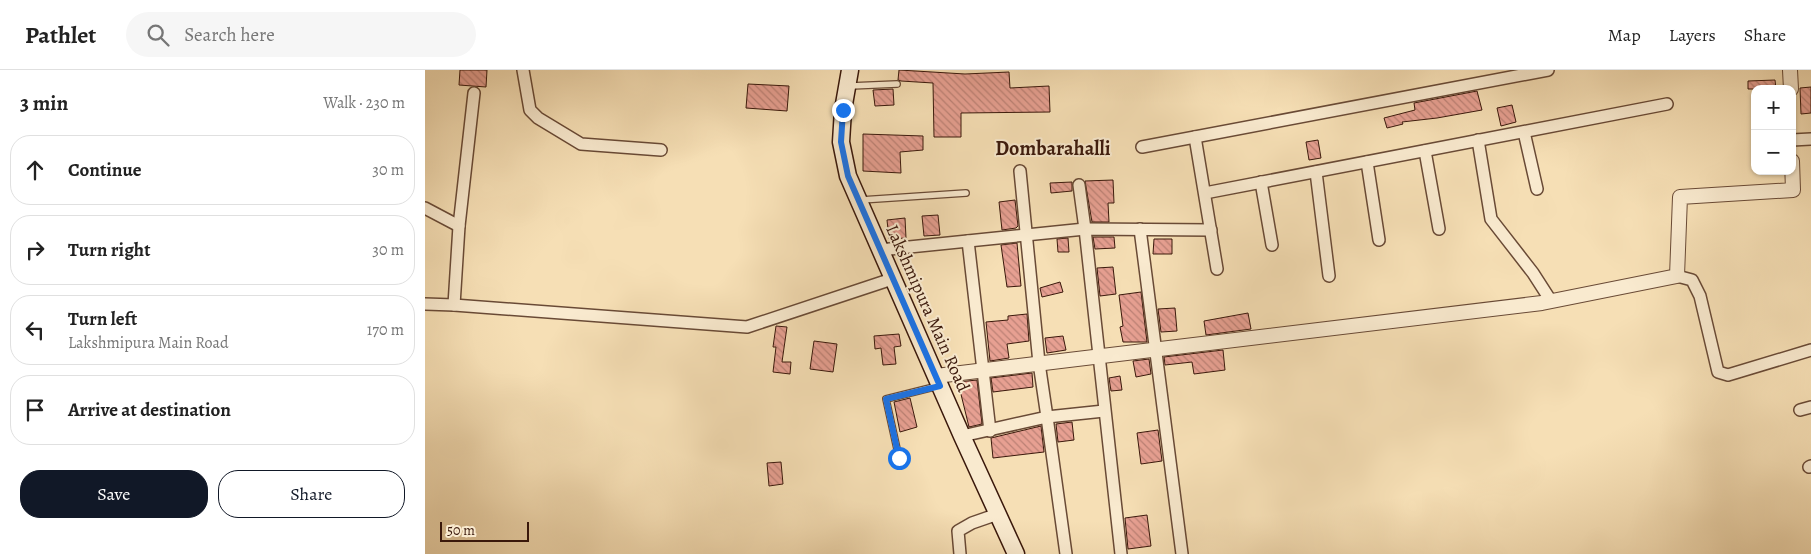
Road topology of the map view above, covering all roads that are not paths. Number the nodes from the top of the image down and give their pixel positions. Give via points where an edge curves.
1 (523, 70) edge
2 (850, 70) edge
3 (1548, 70) edge
4 (1790, 70) edge
5 (897, 84) dead end
6 (1791, 85) edge
7 (847, 86) junction
8 (474, 93) dead end
9 (1667, 104) dead end
10 (1524, 132) junction
11 (1195, 137) junction
12 (1811, 139) edge
13 (1478, 140) junction
14 (1796, 140) edge
15 (1141, 147) dead end
16 (661, 150) dead end
17 (1425, 151) junction
18 (1367, 162) junction
19 (1020, 171) dead end
20 (1316, 172) junction
21 (1792, 175) edge
22 (1261, 182) junction
23 (1079, 185) dead end
24 (1537, 189) dead end
25 (966, 193) dead end
26 (1205, 193) junction
27 (858, 200) junction
28 (425, 208) edge
29 (459, 226) junction
30 (1085, 229) junction
31 (1140, 230) junction
32 (1211, 230) junction
33 (1439, 230) dead end
34 (1027, 235) junction
35 (1379, 240) dead end
36 (968, 241) junction
37 (1272, 245) dead end
38 (880, 250) junction
39 (1217, 269) dead end
40 (1329, 276) dead end
41 (1677, 276) junction
42 (892, 279) junction
43 (1551, 301) junction
44 (425, 304) edge
45 (453, 304) junction
46 (1155, 348) junction
47 (1811, 350) edge
48 (1098, 356) junction
49 (1039, 363) junction
50 (983, 370) junction
51 (938, 380) junction
52 (1104, 412) junction
53 (1047, 417) junction
54 (990, 431) junction
55 (961, 436) junction
56 (899, 458) dead end
57 (998, 514) junction
58 (1017, 553) edge
59 (960, 554) edge
60 (1066, 554) edge
61 (1121, 554) edge
62 (1182, 554) edge

1 - 16 street via 530,110 581,144
2 - 7 main road, Lakshmipura Main Road
3 - 11 street
4 - 6 street
5 - 7 lane
7 - 27 main road, Lakshmipura Main Road via 841,142 848,176
8 - 29 street
9 - 10 street
10 - 13 street
10 - 24 street
11 - 15 street
11 - 26 street
12 - 14 street
13 - 17 street
13 - 43 street via 1491,219
17 - 18 street
17 - 33 street
18 - 20 street
18 - 35 street
19 - 34 street
20 - 22 street
20 - 40 street
21 - 41 street via 1793,190 1680,197
22 - 26 street
22 - 37 street
23 - 30 street
25 - 27 lane
26 - 32 street
27 - 38 main road, Lakshmipura Main Road
28 - 29 street
29 - 45 street
30 - 31 street
30 - 34 street
30 - 48 street
31 - 32 street
31 - 46 street
32 - 39 street
34 - 36 street
34 - 49 street
36 - 38 street
36 - 50 street
38 - 42 main road, Lakshmipura Main Road
41 - 43 street
41 - 47 street via 1692,280 1700,296 1718,372 1728,375
42 - 45 street via 747,327
42 - 51 main road, Lakshmipura Main Road
43 - 46 street
44 - 45 street
46 - 48 street
46 - 62 street
48 - 49 street
48 - 52 street
49 - 50 street
49 - 53 street
50 - 51 street
50 - 54 street
51 - 55 main road, Lakshmipura Main Road
51 - 56 lane via 886,399
52 - 53 street
52 - 61 street
53 - 54 street
53 - 60 street
54 - 55 street
55 - 57 main road, Lakshmipura Main Road
57 - 58 main road, Lakshmipura Main Road
57 - 59 street via 958,531

